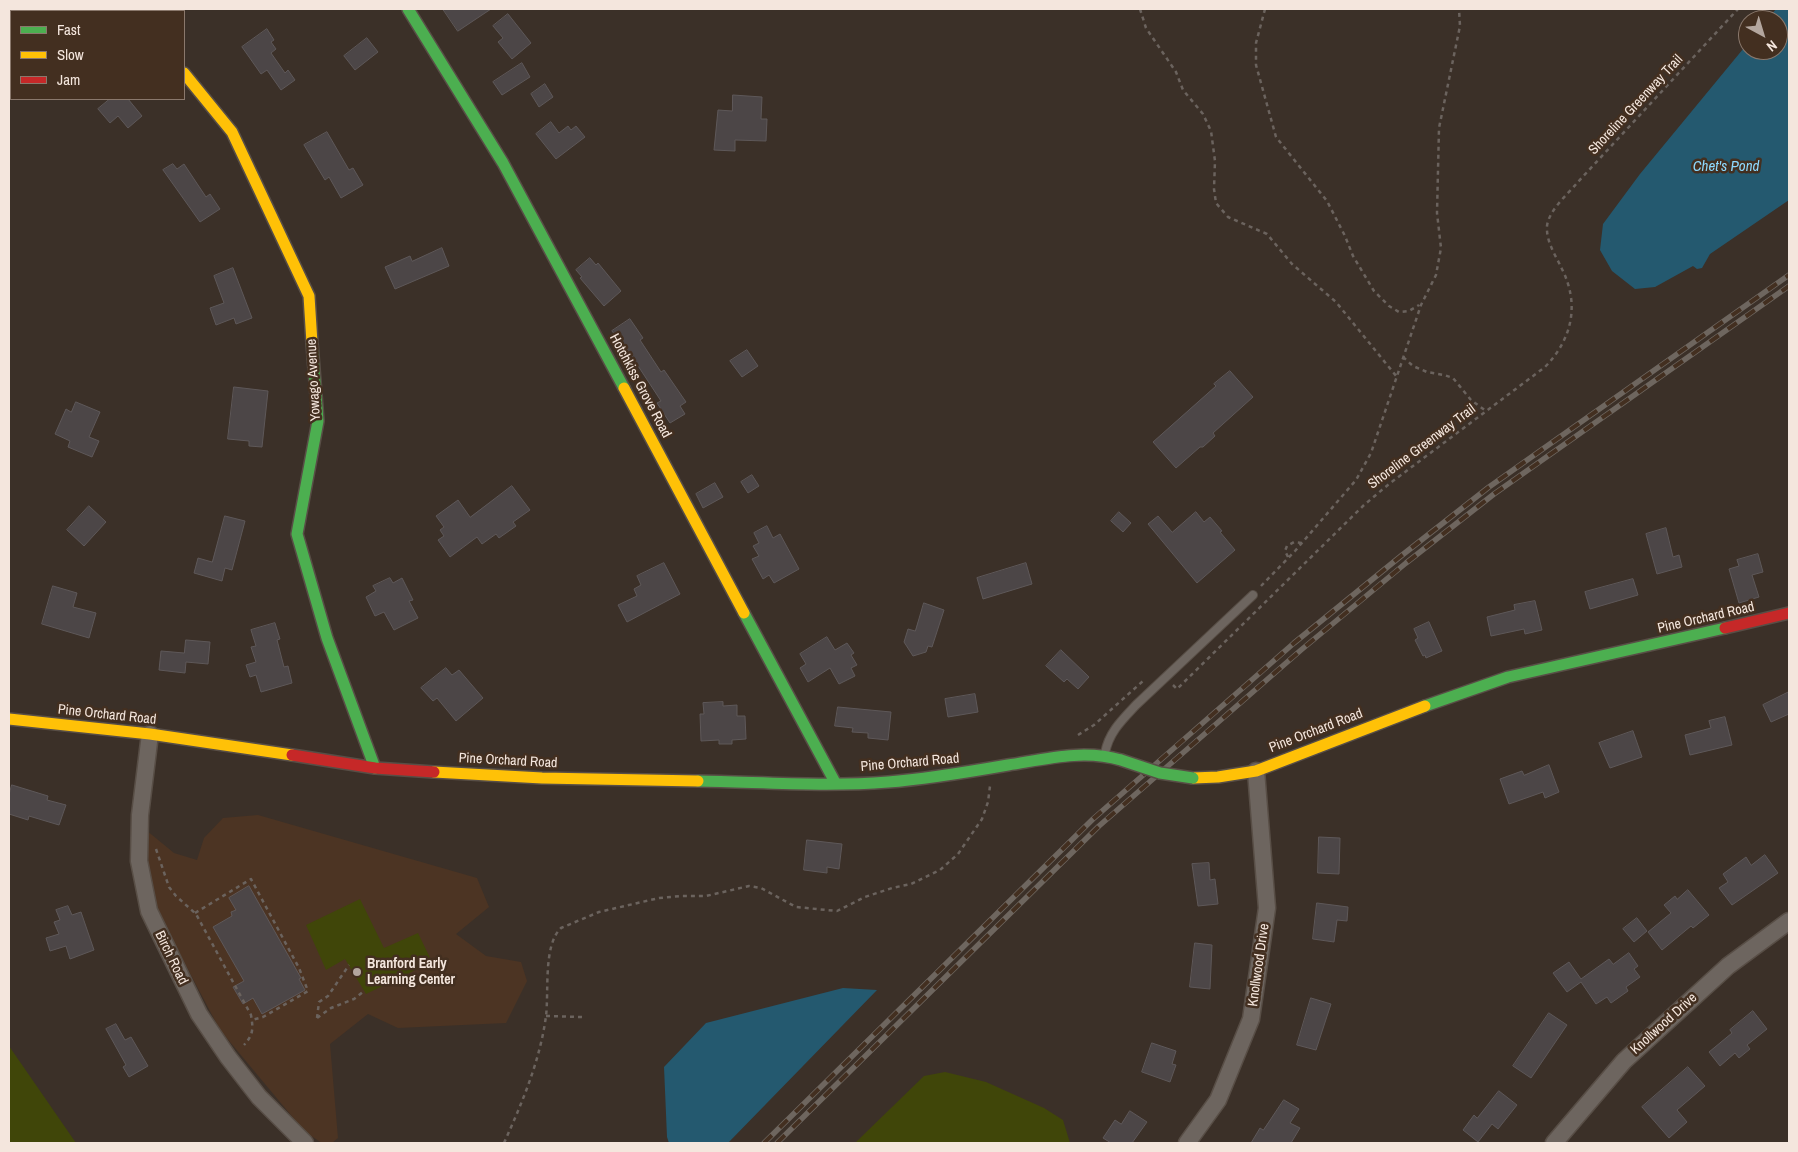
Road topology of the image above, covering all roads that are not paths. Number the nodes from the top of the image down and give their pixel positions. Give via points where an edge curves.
1 (408, 9) edge
2 (185, 74) edge
3 (1253, 595) road end
4 (1789, 613) edge
5 (9, 719) edge
6 (150, 734) junction
7 (1104, 755) junction
8 (374, 768) junction
9 (1256, 771) junction
10 (836, 784) junction
11 (1789, 921) edge
12 (305, 1143) edge
13 (1187, 1143) edge
14 (1554, 1143) edge

1 - 10 street, Hotchkiss Grove Road via 503,163
2 - 8 street, Yowago Avenue via 232,132 309,296 318,421 297,534 327,638
3 - 7 lane via 1118,724 1108,740
4 - 9 street, Pine Orchard Road via 1508,677
5 - 6 street, Pine Orchard Road
6 - 8 street, Pine Orchard Road
6 - 12 street, Birch Road via 140,814 139,861 149,912 196,1007 228,1057 259,1097
7 - 9 street, Pine Orchard Road, bridge via 1160,773 1193,778
7 - 10 street, Pine Orchard Road via 1077,754 988,770 888,782
8 - 10 street, Pine Orchard Road via 542,778
9 - 13 street, Knollwood Drive via 1267,908 1251,1019 1218,1100
11 - 14 street, Knollwood Drive via 1728,966 1624,1061

